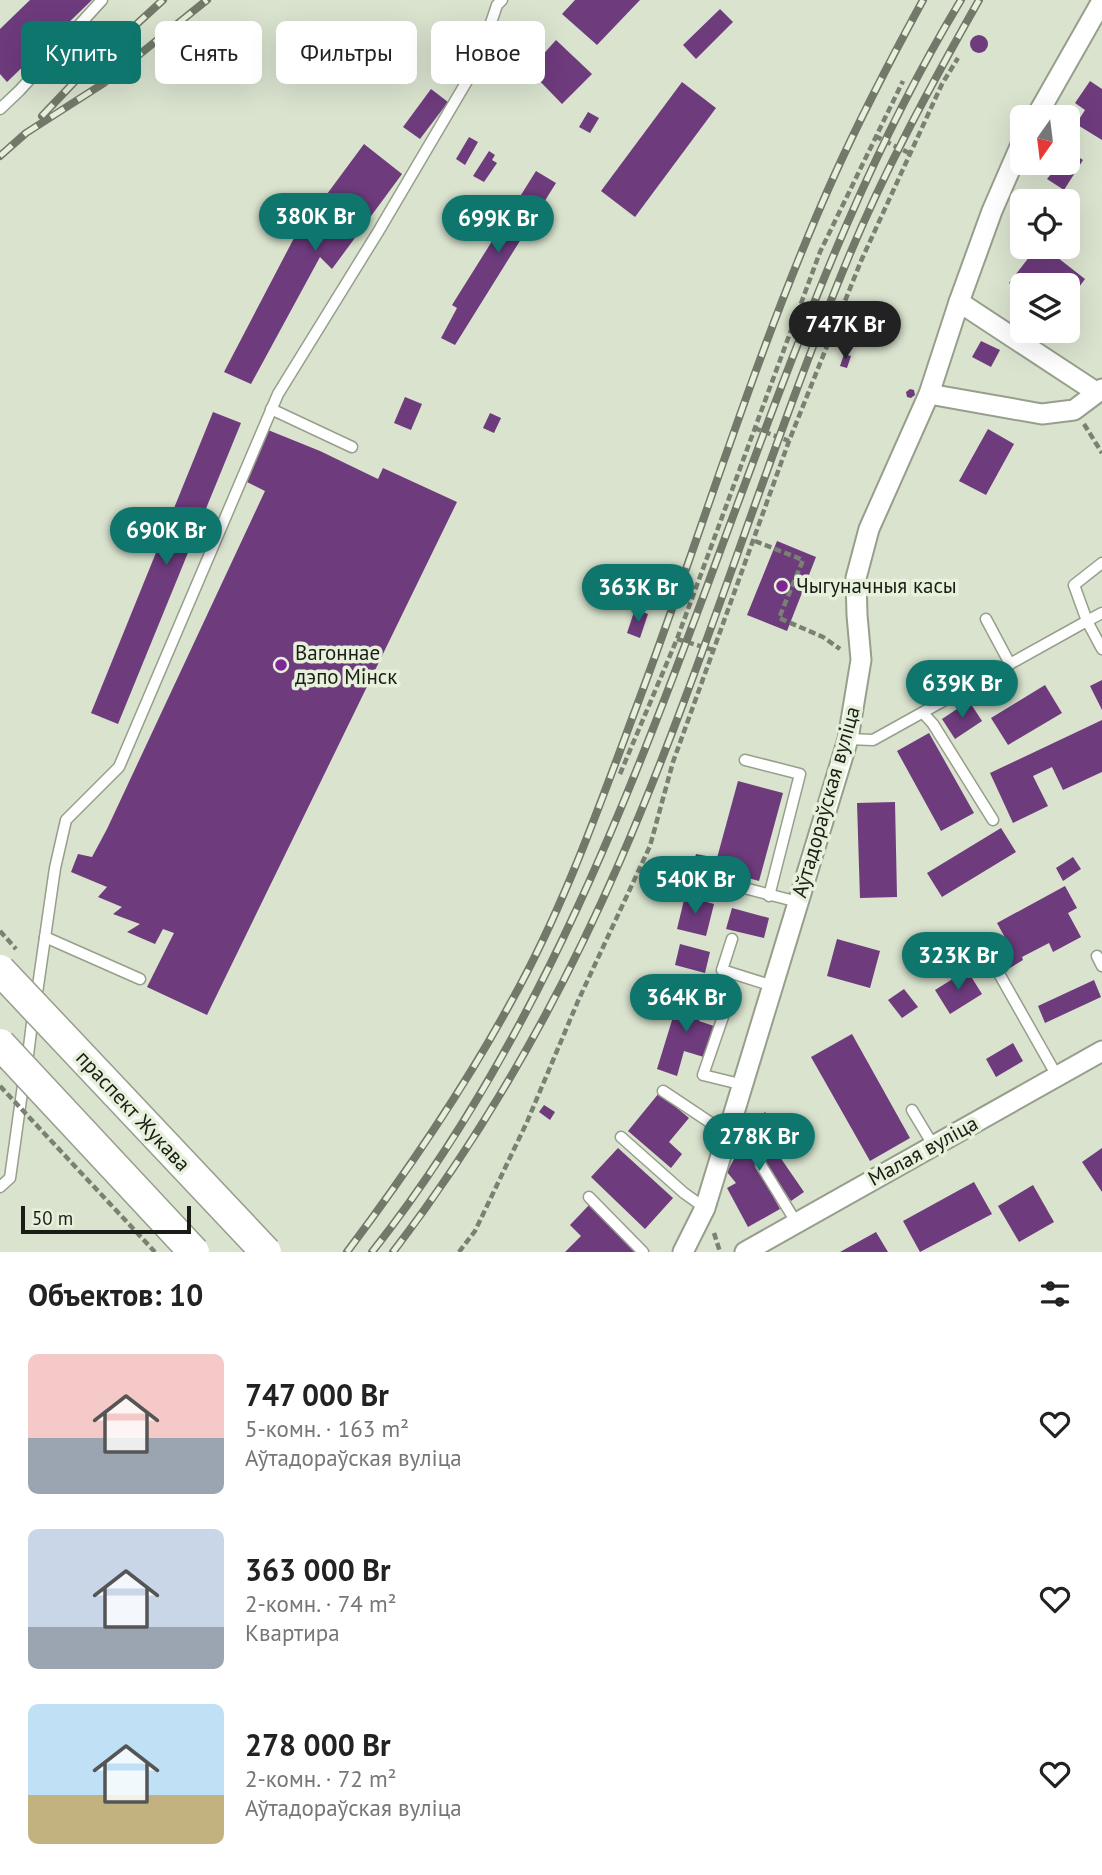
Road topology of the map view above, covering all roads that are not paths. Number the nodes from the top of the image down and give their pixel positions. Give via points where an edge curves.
1 (102, 0) edge
2 (502, 0) edge
3 (1102, 1) edge
4 (1043, 105) edge
5 (0, 108) edge
6 (1010, 171) edge
7 (959, 302) junction
8 (1099, 391) edge
9 (929, 394) junction
10 (271, 409) junction
11 (352, 447) dead end
12 (1102, 563) edge
13 (1102, 613) edge
14 (986, 619) dead end
15 (1087, 621) junction
16 (1102, 649) edge
17 (1010, 664) junction
18 (923, 713) junction
19 (848, 739) junction
20 (745, 760) dead end
21 (993, 820) dead end
22 (725, 883) dead end
23 (769, 896) junction
24 (798, 902) junction
25 (45, 937) junction
26 (732, 939) dead end
27 (0, 970) edge
28 (998, 970) dead end
29 (140, 979) dead end
30 (773, 986) junction
31 (726, 1008) dead end
32 (0, 1044) edge
33 (1102, 1051) edge
34 (1057, 1076) junction
35 (744, 1085) junction
36 (663, 1091) dead end
37 (912, 1111) dead end
38 (729, 1130) junction
39 (621, 1137) dead end
40 (933, 1145) junction
41 (761, 1165) dead end
42 (0, 1187) edge
43 (589, 1197) dead end
44 (705, 1208) junction
45 (796, 1222) junction
46 (692, 1247) edge
47 (194, 1252) edge
48 (267, 1252) edge
49 (643, 1252) edge
50 (745, 1252) edge

1 - 5 lane
2 - 10 lane via 477,64
3 - 4 street
6 - 7 street, Аўтадораўская вуліца
7 - 8 street
7 - 9 street, Аўтадораўская вуліца
8 - 9 street via 1074,410 1042,414
9 - 19 street, Аўтадораўская вуліца via 869,529 856,578 861,660
10 - 11 lane
10 - 25 lane via 120,767 66,820
12 - 15 lane via 1074,585
13 - 15 lane
14 - 17 lane
15 - 16 lane
15 - 17 lane
17 - 18 lane
18 - 19 lane via 873,740
18 - 21 lane
19 - 24 street, Аўтадораўская вуліца
20 - 23 lane via 800,774
22 - 23 lane
23 - 24 lane
24 - 30 street, Аўтадораўская вуліца
25 - 29 lane
25 - 42 lane via 10,1178
26 - 30 lane via 722,970
27 - 48 main road, праспект Жукава, bridge
28 - 34 lane
30 - 35 street, Аўтадораўская вуліца
31 - 35 lane via 702,1075
32 - 47 main road, bridge
33 - 34 street, Малая вуліца
34 - 40 street, Малая вуліца
35 - 38 street, Аўтадораўская вуліца
36 - 38 lane
37 - 40 lane
38 - 44 street, Аўтадораўская вуліца
39 - 44 lane
40 - 45 street, Малая вуліца
41 - 45 lane
43 - 49 lane
44 - 46 street, Аўтадораўская вуліца
45 - 50 street, Малая вуліца

